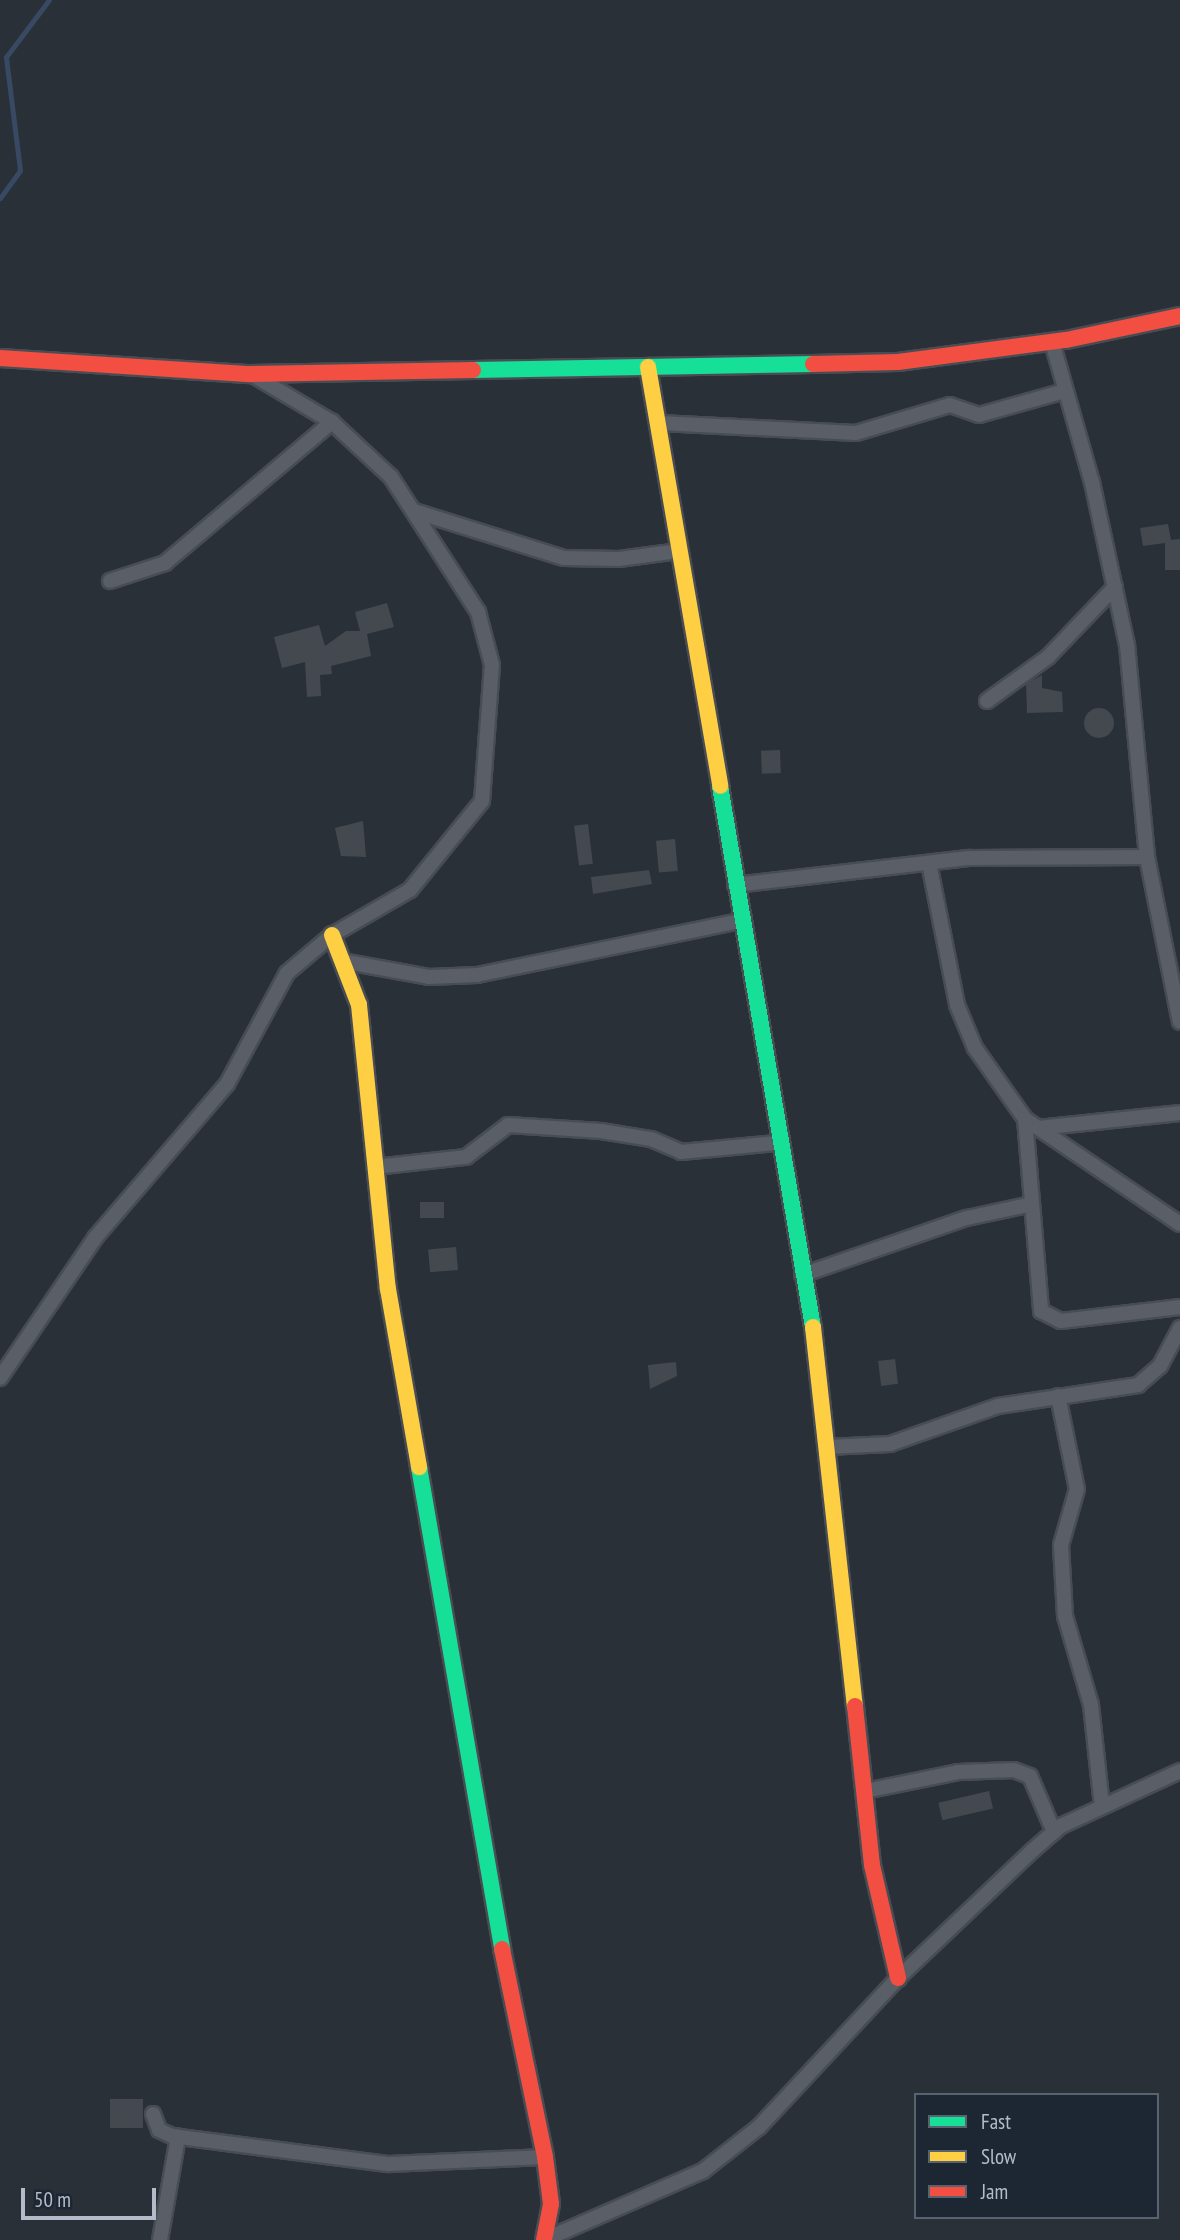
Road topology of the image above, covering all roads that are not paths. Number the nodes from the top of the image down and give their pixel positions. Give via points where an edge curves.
1 (1180, 316) edge
2 (1052, 342) junction
3 (0, 358) edge
4 (648, 367) junction
5 (250, 374) junction
6 (1065, 391) junction
7 (332, 422) junction
8 (660, 423) junction
9 (414, 511) junction
10 (679, 551) junction
11 (110, 580) dead end
12 (1115, 587) junction
13 (987, 701) dead end
14 (1147, 857) junction
15 (929, 863) junction
16 (735, 885) junction
17 (741, 921) junction
18 (332, 935) junction
19 (347, 962) junction
20 (1178, 992) edge
21 (1180, 1022) edge
22 (1180, 1113) edge
23 (1025, 1119) junction
24 (1038, 1128) junction
25 (777, 1143) junction
26 (375, 1167) junction
27 (1032, 1204) junction
28 (1180, 1224) edge
29 (802, 1275) junction
30 (1180, 1307) edge
31 (1180, 1328) edge
32 (0, 1378) edge
33 (1058, 1396) junction
34 (827, 1447) junction
35 (1180, 1771) edge
36 (865, 1791) junction
37 (1102, 1806) junction
38 (1054, 1832) junction
39 (898, 1978) junction
40 (153, 2114) dead end
41 (178, 2137) junction
42 (545, 2157) junction
43 (560, 2237) edge
44 (160, 2240) edge
45 (544, 2240) edge

1 - 2 street
2 - 4 street via 898,362
2 - 6 street
3 - 5 street
4 - 5 street
4 - 8 street
5 - 7 street
6 - 8 street via 979,415 950,405 856,433
6 - 12 street
7 - 9 street via 391,477
7 - 11 street via 165,563
8 - 10 street
9 - 10 street via 564,558
9 - 18 street via 478,612 492,665 482,801 410,890
10 - 16 street
12 - 13 street via 1048,657
12 - 14 street via 1127,645
14 - 15 street
14 - 20 street
15 - 16 street
15 - 23 street via 957,1005 975,1048
16 - 17 street
17 - 19 street via 477,975 429,977
17 - 25 street
18 - 19 street
18 - 32 street via 287,973 228,1084 95,1238
19 - 26 street via 369,1068
20 - 21 street
22 - 24 street
23 - 24 street
23 - 27 street
24 - 28 street
25 - 26 street via 681,1152 651,1139 601,1131 508,1125 466,1157
25 - 29 street
26 - 42 street via 434,1562 484,1815 524,2077
27 - 29 street via 967,1218
27 - 30 street via 1036,1297 1048,1318
29 - 34 street
31 - 33 street via 1145,1381
33 - 34 street via 998,1406 890,1444
33 - 37 street via 1077,1489 1061,1545 1065,1616 1091,1704
34 - 36 street
35 - 37 street
36 - 38 street via 958,1772 1014,1770 1030,1776
36 - 39 street via 882,1927
37 - 38 street
38 - 39 street
39 - 43 street via 759,2127 703,2171
40 - 41 street via 159,2130
41 - 42 street via 388,2164
41 - 44 street
42 - 45 street via 551,2204
43 - 45 street

